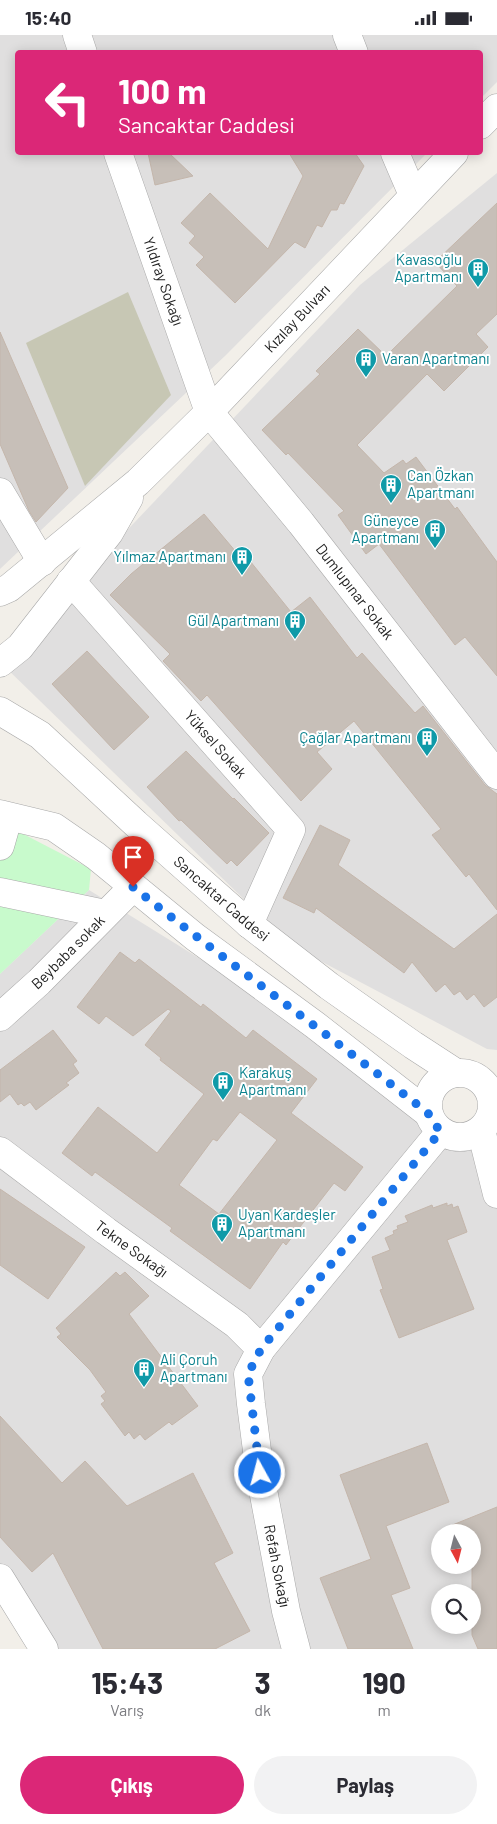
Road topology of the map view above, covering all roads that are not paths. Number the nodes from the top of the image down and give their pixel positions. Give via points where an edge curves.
1 (77, 35) edge
2 (347, 35) edge
3 (82, 50) edge
4 (353, 50) edge
5 (497, 107) edge
6 (483, 122) edge
7 (119, 155) edge
8 (396, 155) edge
9 (452, 155) edge
10 (412, 195) junction
11 (209, 412) junction
12 (138, 482) junction
13 (0, 491) edge
14 (42, 562) junction
15 (72, 581) junction
16 (0, 592) edge
17 (0, 663) edge
18 (0, 711) edge
19 (497, 775) edge
20 (2, 828) edge
21 (133, 887) junction
22 (0, 892) edge
23 (106, 914) junction
24 (249, 924) junction
25 (0, 1017) edge
26 (482, 1076) edge
27 (434, 1122) junction
28 (488, 1124) edge
29 (0, 1151) edge
30 (497, 1194) edge
31 (261, 1349) junction
32 (0, 1578) edge
33 (44, 1649) edge
34 (296, 1649) edge

1 - 3 street
2 - 4 street
5 - 6 street
7 - 11 street, Yıldıray Sokağı
8 - 10 street
9 - 10 street, Kızılay Bulvarı
10 - 11 street, Kızılay Bulvarı
11 - 12 street, Kızılay Bulvarı
11 - 19 street, Dumlupınar Sokak via 301,523
12 - 14 street, Kızılay Bulvarı
12 - 15 street, Kızılay Bulvarı via 109,533
13 - 14 street
14 - 16 street, Kızılay Bulvarı
15 - 17 street, Kızılay Bulvarı via 20,647
15 - 24 street, Yüksel Sokak via 291,830
18 - 24 street, Sancaktar Caddesi via 40,735
20 - 21 street via 54,827
21 - 23 street, Beybaba sokak
21 - 27 street via 314,1025
22 - 23 street
23 - 25 street, Beybaba sokak
24 - 26 street, Sancaktar Caddesi via 413,1045
26 - 27 street via 446,1076 437,1081 428,1102
26 - 28 street via 492,1102
27 - 28 street via 450,1136 462,1138
27 - 31 street, Refah Sokağı
28 - 30 street
29 - 31 street, Tekne Sokağı via 237,1325
31 - 34 street, Refah Sokağı via 248,1374 251,1404 260,1473
32 - 33 street

